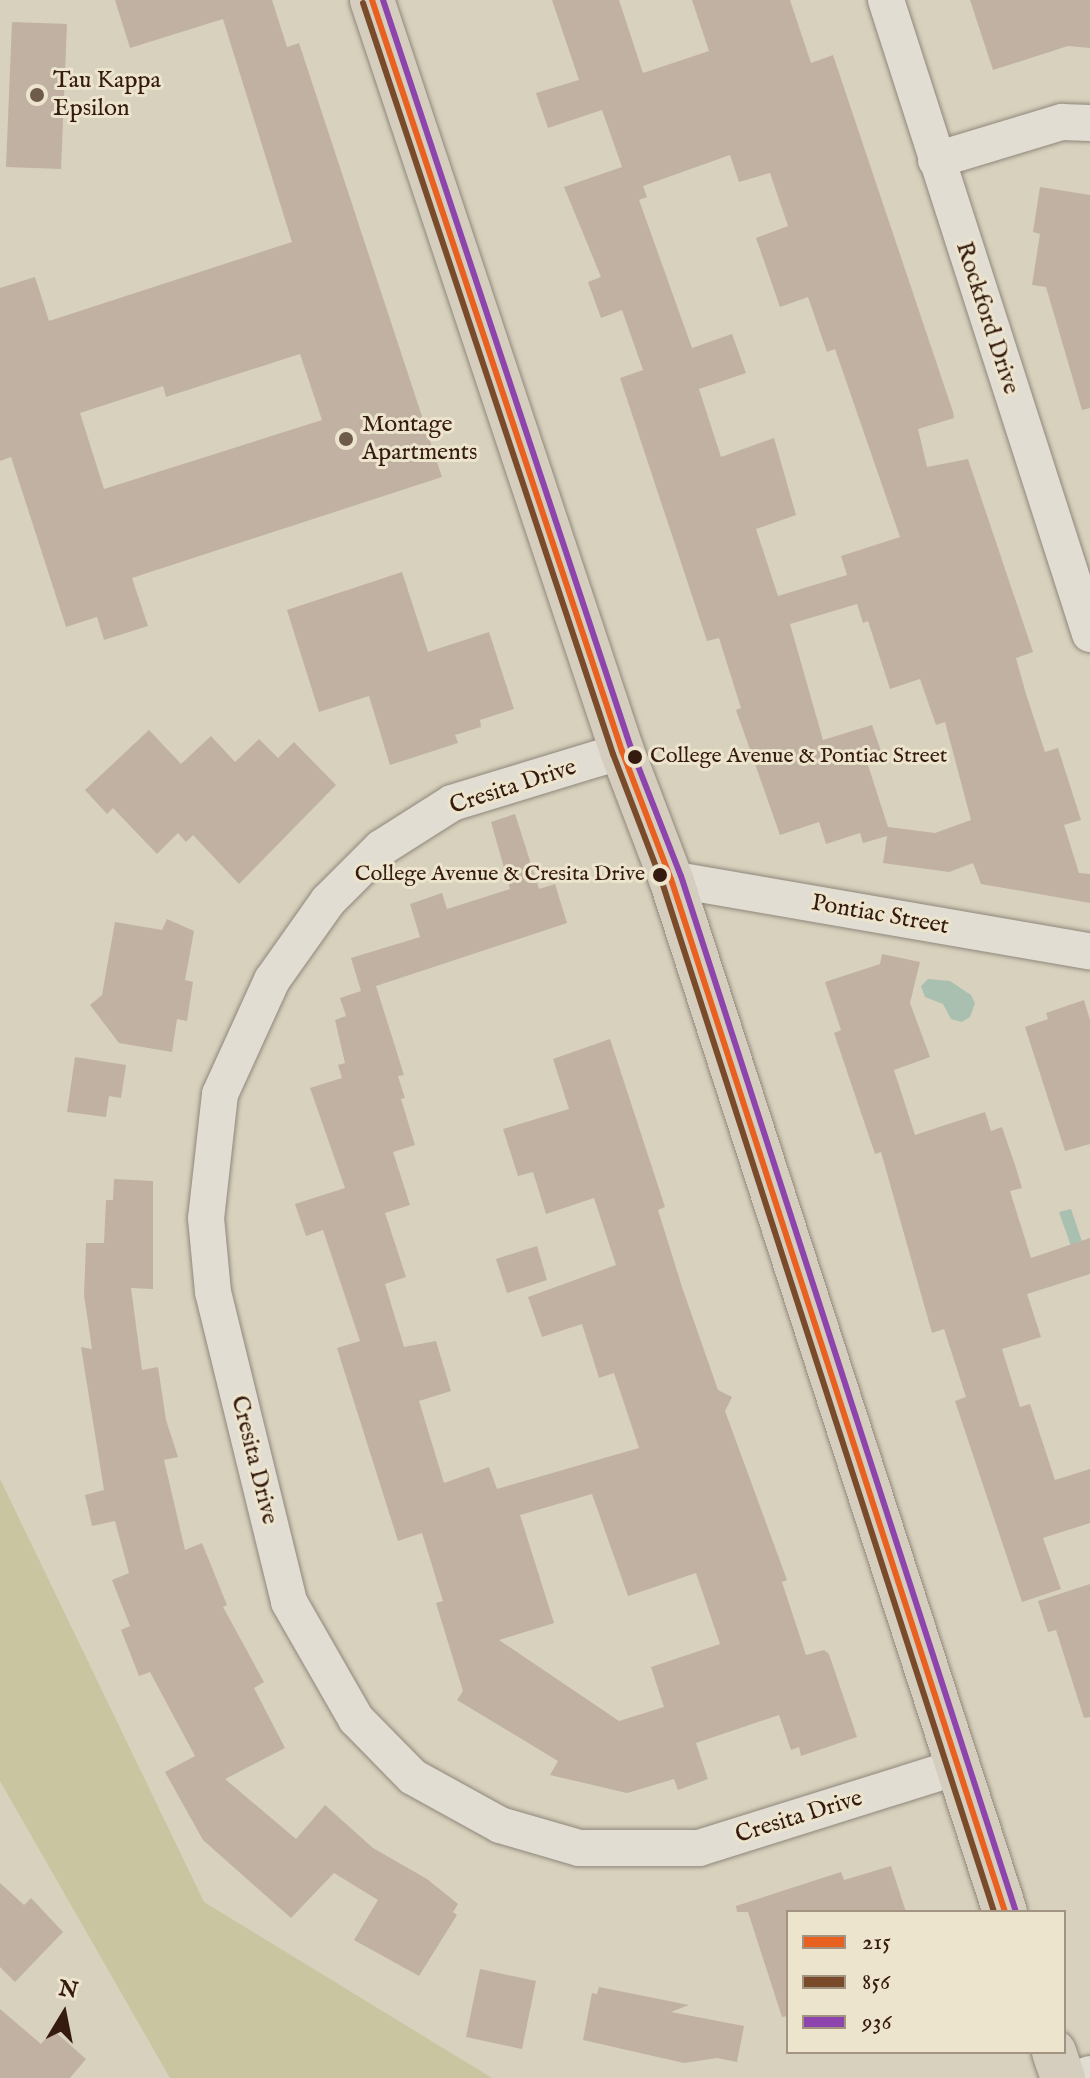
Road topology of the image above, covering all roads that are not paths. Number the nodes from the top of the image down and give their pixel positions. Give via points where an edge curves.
1 (372, 0) edge
2 (886, 0) edge
3 (1090, 123) edge
4 (936, 160) junction
5 (1087, 613) edge
6 (622, 751) junction
7 (671, 879) junction
8 (1090, 951) edge
9 (955, 1768) junction
10 (1004, 1910) edge
11 (1055, 2054) edge
12 (1090, 2074) edge
13 (1063, 2078) edge
14 (1078, 2078) edge

1 - 6 main road
2 - 4 street, Rockford Drive
3 - 4 street via 1062,122
4 - 5 street, Rockford Drive
6 - 7 main road
6 - 9 street, Cresita Drive via 452,803 381,848 328,901 272,980 220,1094 206,1218 213,1292 289,1602 356,1719 413,1777 500,1825 579,1848 699,1848
7 - 8 street, Pontiac Street
7 - 9 main road
9 - 10 main road
11 - 13 main road
12 - 14 street

